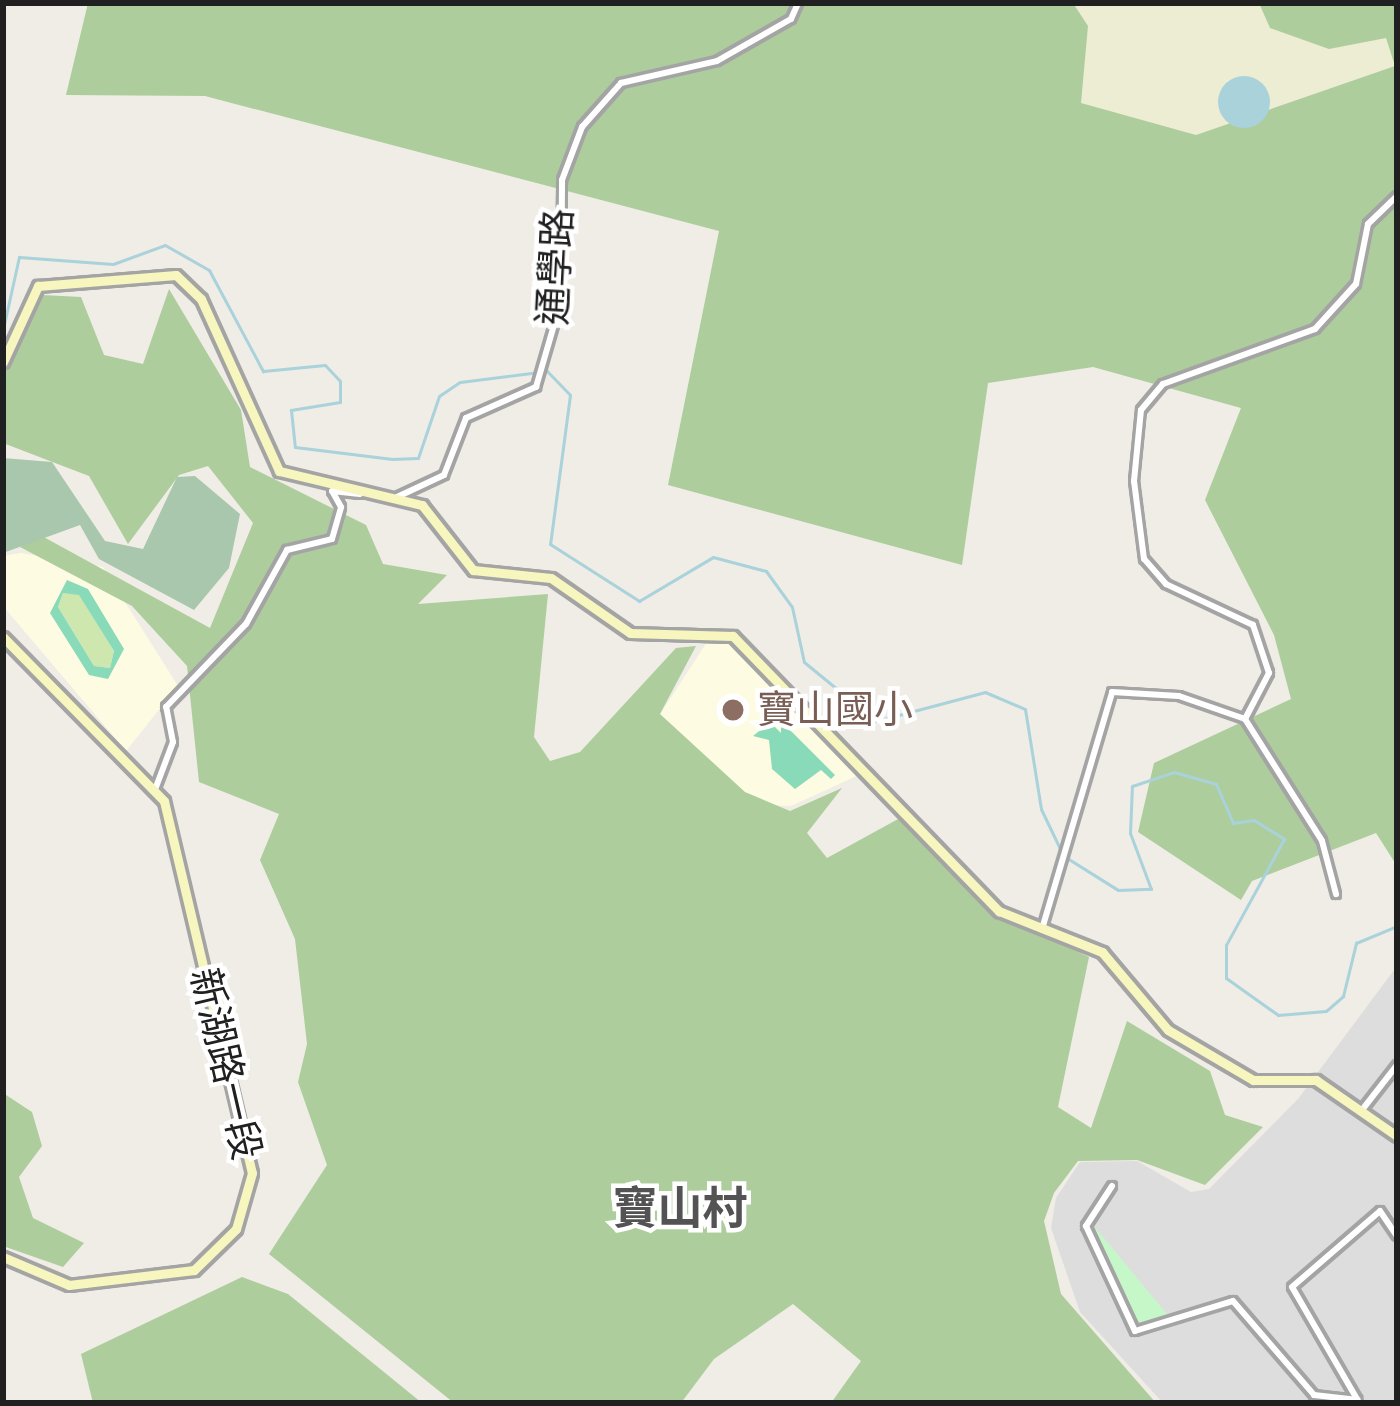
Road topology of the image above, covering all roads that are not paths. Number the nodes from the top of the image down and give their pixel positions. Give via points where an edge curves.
1 (797, 3) edge
2 (1397, 196) edge
3 (3, 362) edge
4 (400, 497) junction
5 (3, 637) edge
6 (1246, 719) junction
7 (156, 787) junction
8 (1336, 894) dead end
9 (1042, 929) junction
10 (1397, 1065) edge
11 (1362, 1110) junction
12 (1397, 1136) edge
13 (1112, 1186) dead end
14 (1397, 1236) edge
15 (3, 1257) edge
16 (1359, 1402) edge

1 - 4 street, 通學路 via 791,19 717,61 621,83 582,127 562,180 561,301 541,376 466,418 444,476
2 - 6 street via 1368,224 1356,284 1315,329 1163,383 1141,410 1134,481 1144,559 1166,584 1253,625 1269,673
3 - 4 street via 38,286 160,269 200,299 275,468
4 - 7 street via 332,491 341,507 332,539 287,550 246,624 166,707 173,742
4 - 9 street via 422,506 483,575 551,578 630,633 720,633 747,644 999,911
5 - 7 street
6 - 8 street via 1322,841
6 - 9 street via 1179,696 1112,692
7 - 15 street, 新湖路一段 via 248,1139 246,1211 205,1263 177,1275 69,1285
9 - 11 street via 1108,957 1168,1030 1201,1050 1258,1082 1316,1080
10 - 11 street
11 - 12 street
13 - 16 street via 1086,1226 1135,1331 1233,1301 1314,1395
14 - 16 street via 1380,1211 1292,1287

